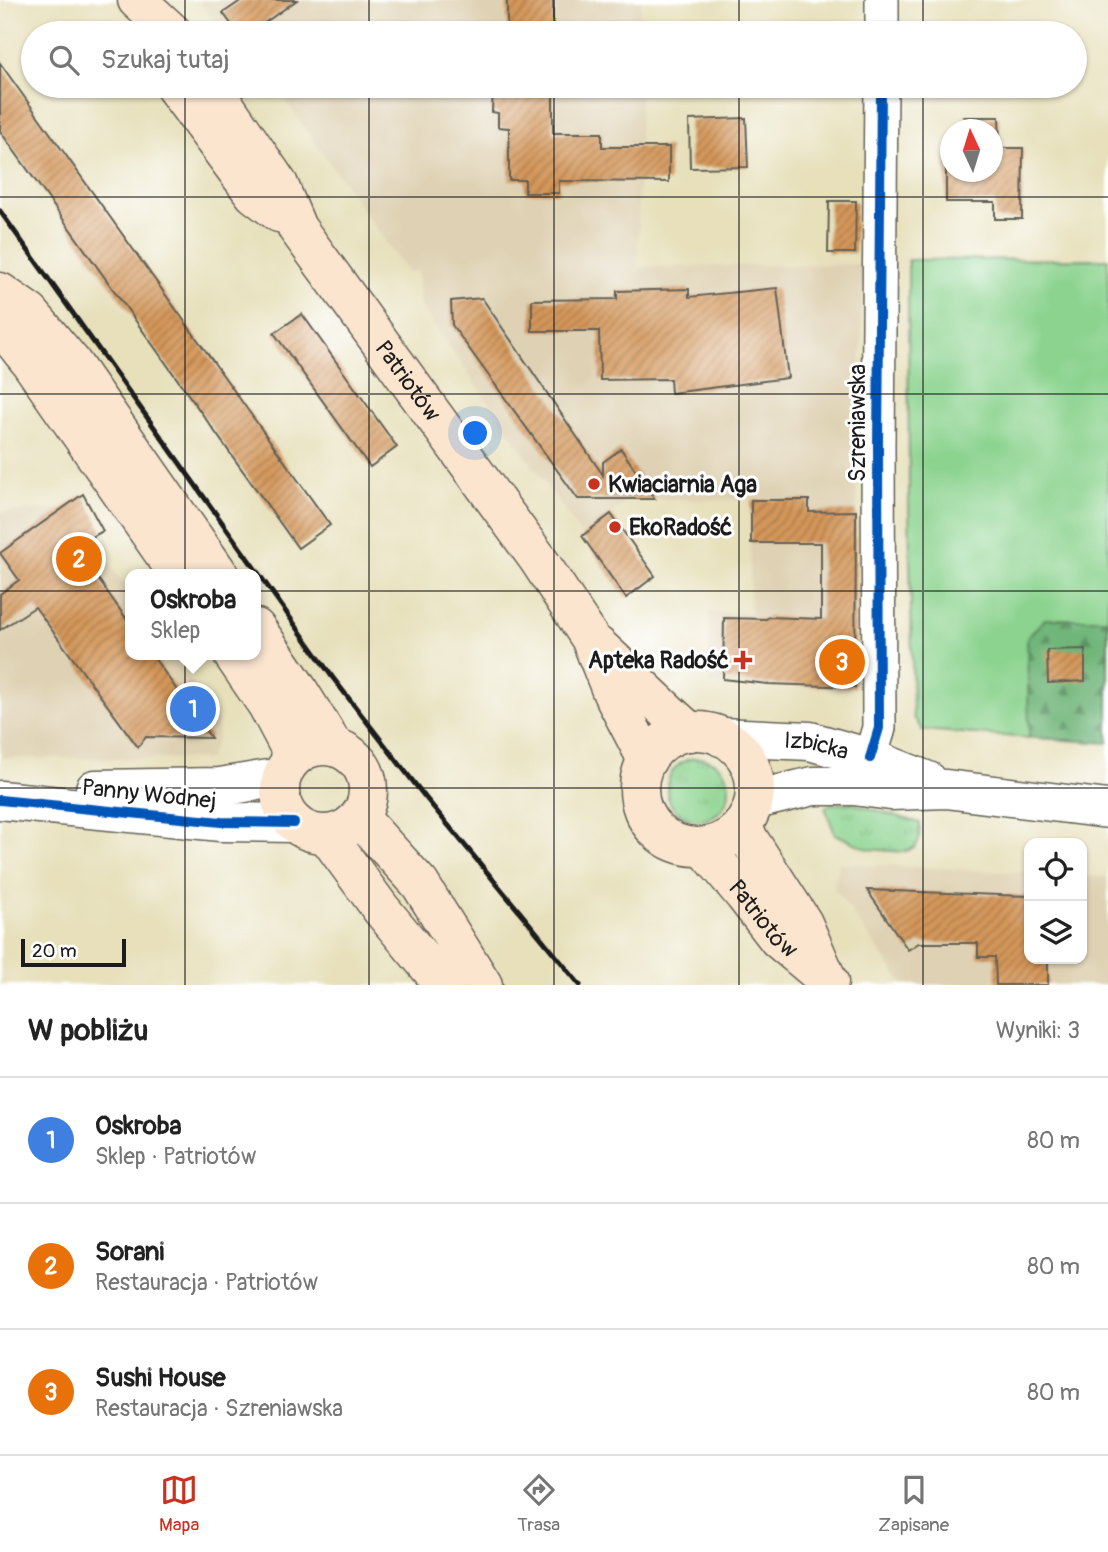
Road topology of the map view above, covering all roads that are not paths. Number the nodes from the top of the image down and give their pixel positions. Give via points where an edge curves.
1 (122, 0) edge
2 (137, 0) edge
3 (882, 0) edge
4 (132, 21) edge
5 (160, 21) edge
6 (882, 21) edge
7 (183, 98) edge
8 (220, 98) edge
9 (881, 98) edge
10 (297, 228) junction
11 (7, 319) edge
12 (175, 569) edge
13 (216, 569) edge
14 (261, 635) edge
15 (590, 638) junction
16 (236, 660) edge
17 (706, 734) junction
18 (334, 747) junction
19 (870, 758) junction
20 (648, 760) junction
21 (288, 767) junction
22 (946, 789) junction
23 (0, 790) edge
24 (0, 800) edge
25 (1108, 809) edge
26 (748, 814) junction
27 (359, 817) junction
28 (310, 829) junction
29 (704, 847) junction
30 (435, 982) edge
31 (830, 983) edge
32 (483, 985) edge

1 - 4 main road
2 - 5 main road
3 - 6 street
7 - 10 main road, Patriotów via 254,194
8 - 10 main road, Patriotów via 279,185
9 - 19 street, Szreniawska via 879,729
10 - 15 main road, Patriotów via 538,559
11 - 12 main road via 30,362
11 - 13 main road via 72,363
14 - 18 main road
15 - 17 main road, Patriotów via 658,704
15 - 20 main road, Patriotów via 616,701
16 - 21 main road via 267,705
17 - 19 street, Izbicka via 810,741
17 - 20 main road via 675,736
17 - 26 main road via 739,749 746,758 754,779
18 - 21 main road via 310,748
18 - 27 main road via 356,759 365,774 369,790
19 - 22 street, Izbicka
20 - 29 main road via 640,796 649,821 660,834 680,845
21 - 23 street, Panny Wodnej via 220,787
21 - 28 main road via 280,798 285,811
22 - 25 street, Izbicka
22 - 26 street, Izbicka via 813,786
24 - 28 street, Panny Wodnej
26 - 29 main road via 725,840
26 - 31 main road, Patriotów
27 - 28 main road via 336,833
27 - 32 main road via 420,884
28 - 30 main road via 381,909
29 - 31 main road, Patriotów via 778,939

